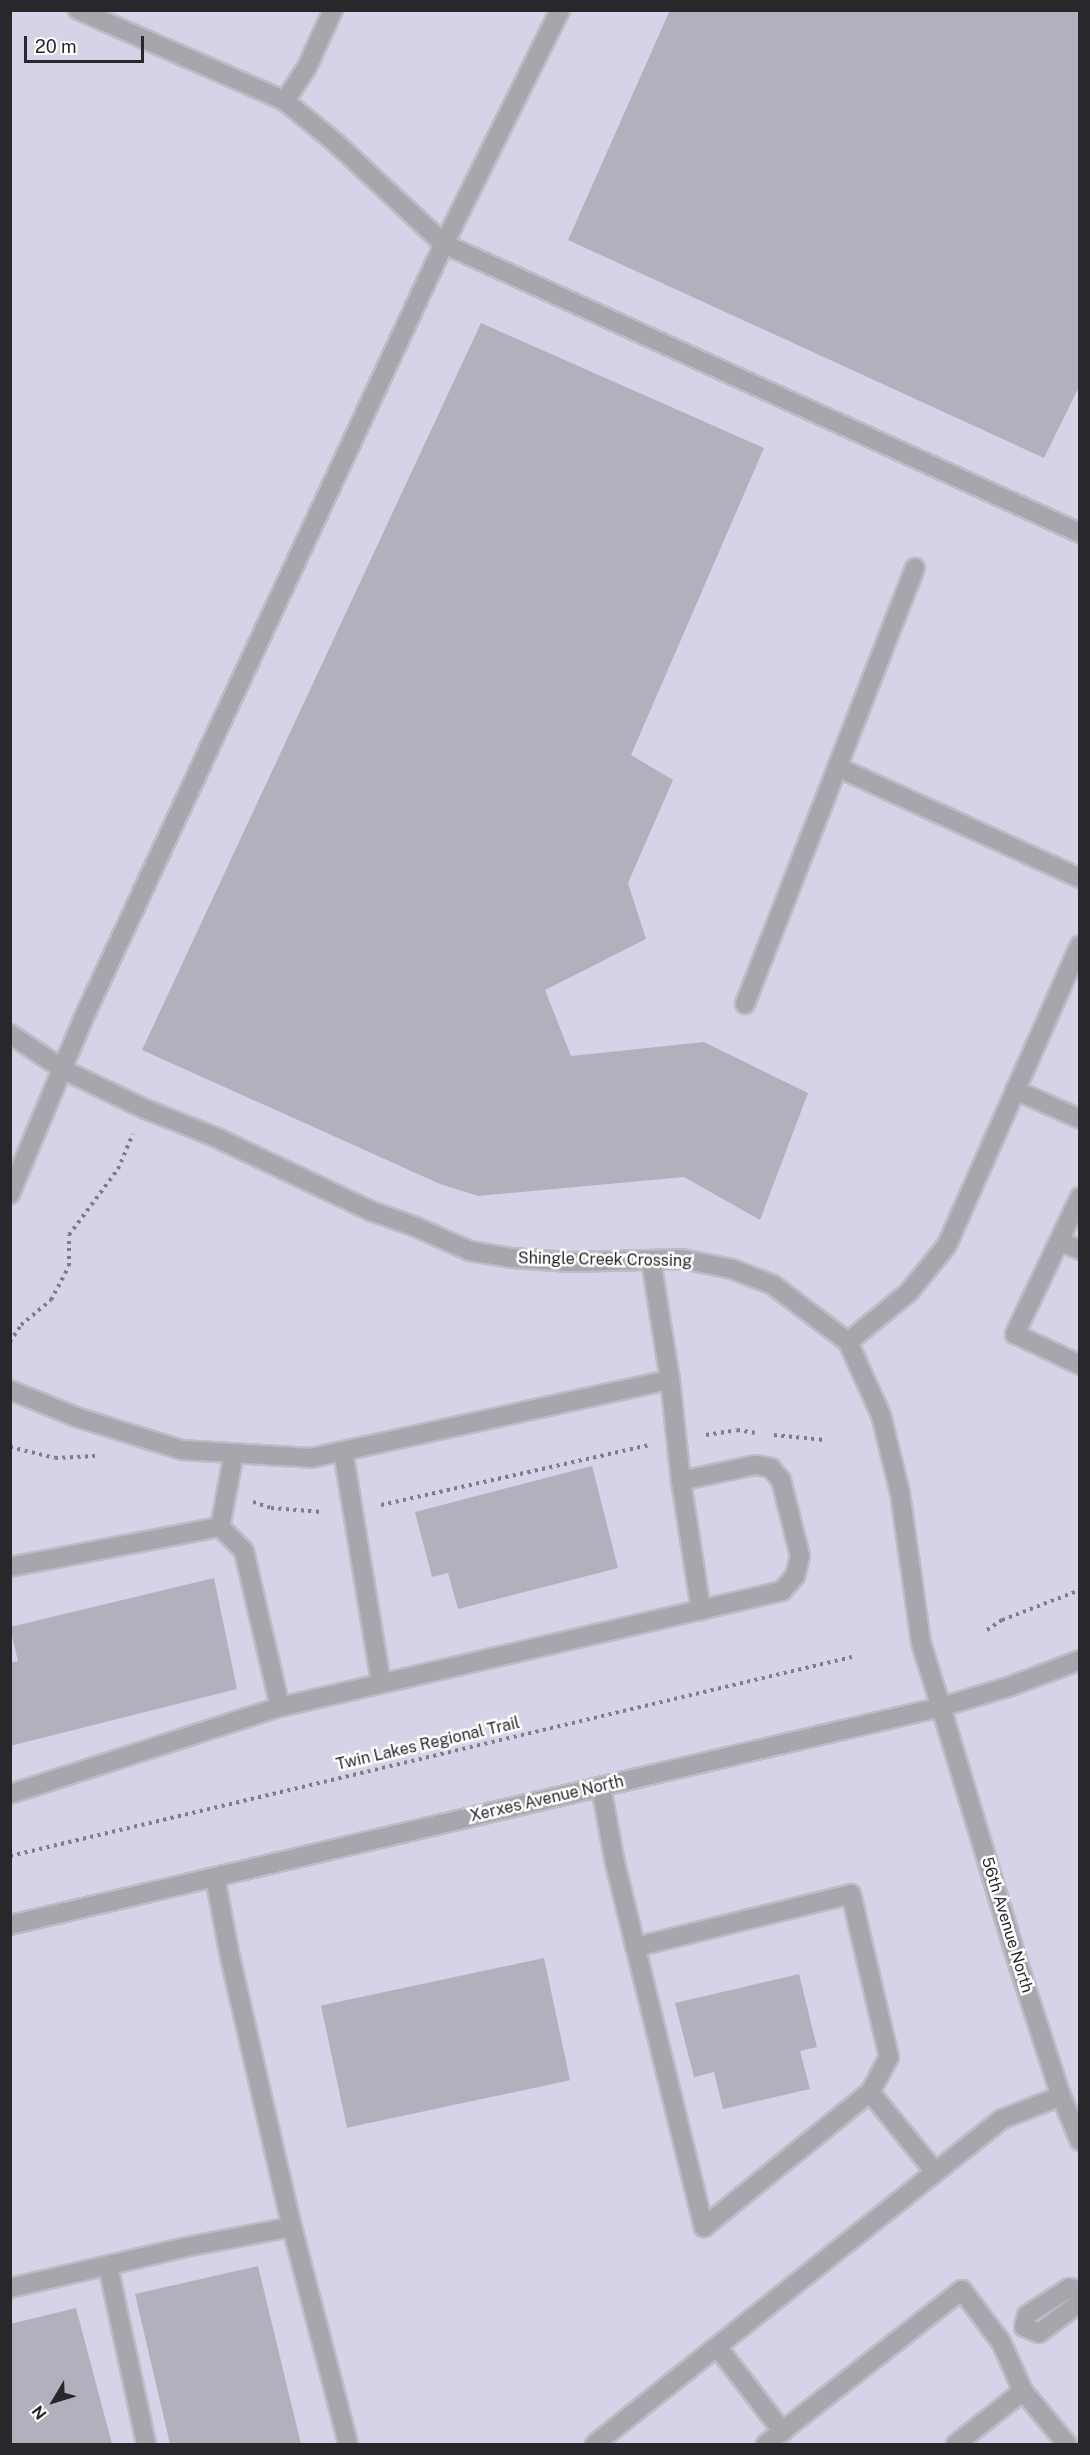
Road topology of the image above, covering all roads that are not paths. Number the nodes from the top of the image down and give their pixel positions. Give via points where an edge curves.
1 (333, 10) edge
2 (561, 10) edge
3 (87, 12) edge
4 (285, 101) junction
5 (444, 244) junction
6 (1080, 533) edge
7 (915, 568) dead end
8 (837, 766) junction
9 (1080, 878) edge
10 (1080, 945) edge
11 (745, 1004) dead end
12 (10, 1034) edge
13 (64, 1070) junction
14 (1015, 1090) junction
15 (1080, 1119) edge
16 (10, 1194) edge
17 (1080, 1197) edge
18 (1059, 1241) junction
19 (1080, 1250) edge
20 (651, 1260) junction
21 (848, 1342) junction
22 (1080, 1365) edge
23 (670, 1380) junction
24 (10, 1390) edge
25 (343, 1451) junction
26 (234, 1453) junction
27 (681, 1481) junction
28 (219, 1527) junction
29 (10, 1567) edge
30 (701, 1610) junction
31 (1080, 1660) edge
32 (381, 1683) junction
33 (280, 1707) junction
34 (941, 1707) junction
35 (601, 1787) junction
36 (10, 1794) edge
37 (215, 1877) junction
38 (10, 1925) edge
39 (635, 1947) junction
40 (870, 2092) junction
41 (1061, 2096) junction
42 (1080, 2141) edge
43 (935, 2172) junction
44 (292, 2227) junction
45 (108, 2266) junction
46 (10, 2288) edge
47 (1079, 2291) edge
48 (1001, 2342) junction
49 (718, 2348) junction
50 (1023, 2391) junction
51 (783, 2432) junction
52 (146, 2445) edge
53 (348, 2445) edge
54 (596, 2445) edge
55 (766, 2445) edge
56 (956, 2445) edge
57 (1067, 2445) edge

1 - 4 street via 307,67
2 - 5 street
3 - 4 street
4 - 5 street via 344,150
5 - 6 street
5 - 13 street via 94,996
7 - 8 street
8 - 9 street
8 - 11 street
10 - 14 street
12 - 13 street, Shingle Creek Crossing
13 - 16 street
13 - 20 street, Shingle Creek Crossing via 371,1211 470,1251 558,1261
14 - 15 street
14 - 21 street via 947,1245 909,1292
17 - 18 street
18 - 19 street
18 - 22 street via 1015,1334
20 - 21 street, Shingle Creek Crossing via 682,1259 732,1269 773,1285
20 - 23 street
21 - 34 street, Shingle Creek Crossing via 881,1415 900,1493 921,1644
23 - 25 street
23 - 27 street
24 - 26 street via 76,1417 182,1450
25 - 26 street via 311,1458
25 - 32 street
26 - 28 street
27 - 30 street
27 - 30 street via 754,1465 771,1468 781,1480 800,1556 795,1576 782,1591
28 - 29 street
28 - 33 street via 244,1551
30 - 32 street
31 - 34 street, Xerxes Avenue North
32 - 33 street
33 - 36 street
34 - 35 street, Xerxes Avenue North
34 - 41 street, 56th Avenue North
35 - 37 street, Xerxes Avenue North
35 - 39 street
37 - 38 street, Xerxes Avenue North
37 - 44 street
39 - 40 street via 851,1894 889,2057
39 - 40 street via 704,2227
40 - 43 street
41 - 42 street, 56th Avenue North
41 - 43 street via 1002,2119
43 - 49 street
44 - 45 street
44 - 53 street
45 - 46 street
45 - 52 street
47 - 48 street via 1069,2288 1027,2315 1024,2327
48 - 50 street
48 - 51 street via 962,2290
49 - 51 street
49 - 54 street
50 - 56 street
50 - 57 street
51 - 55 street

